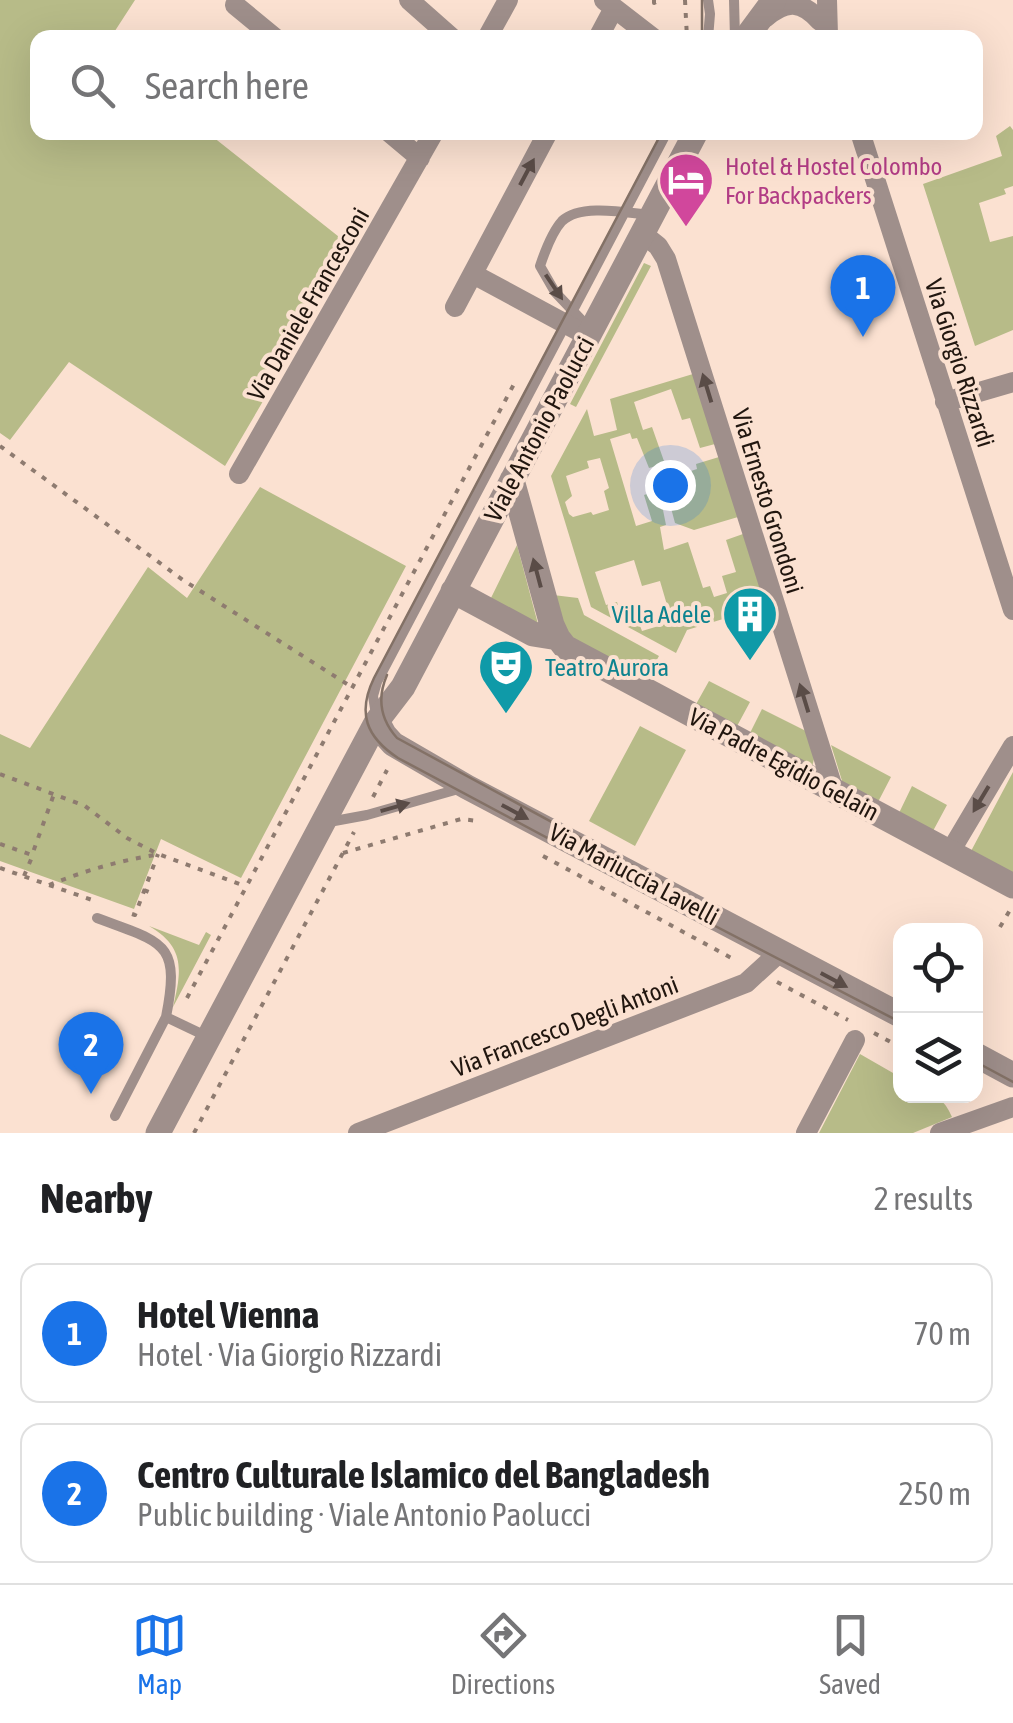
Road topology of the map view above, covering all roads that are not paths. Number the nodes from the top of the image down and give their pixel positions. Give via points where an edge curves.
1 (408, 0) edge
2 (508, 0) edge
3 (708, 0) edge
4 (734, 0) edge
5 (756, 0) edge
6 (774, 0) edge
7 (810, 0) edge
8 (827, 0) edge
9 (235, 4) dead end
10 (609, 4) edge
11 (266, 30) edge
12 (443, 30) edge
13 (491, 30) edge
14 (601, 30) edge
15 (643, 30) edge
16 (709, 30) edge
17 (734, 30) edge
18 (748, 30) edge
19 (752, 30) edge
20 (753, 30) edge
21 (824, 30) edge
22 (825, 30) edge
23 (825, 30) edge
24 (399, 140) edge
25 (430, 140) edge
26 (544, 140) edge
27 (663, 140) edge
28 (692, 140) edge
29 (863, 140) edge
30 (420, 158) junction
31 (625, 212) junction
32 (648, 224) junction
33 (473, 274) junction
34 (455, 307) dead end
35 (580, 325) junction
36 (1013, 382) edge
37 (945, 402) junction
38 (239, 474) dead end
39 (512, 480) junction
40 (453, 591) junction
41 (1013, 610) edge
42 (558, 638) junction
43 (377, 721) junction
44 (1013, 746) edge
45 (467, 787) junction
46 (834, 791) junction
47 (323, 824) junction
48 (950, 852) junction
49 (1013, 886) edge
50 (98, 918) dead end
51 (781, 951) junction
52 (896, 1013) edge
53 (171, 1019) junction
54 (857, 1030) road end
55 (209, 1037) junction
56 (983, 1059) edge
57 (1013, 1075) edge
58 (1013, 1107) edge
59 (116, 1116) dead end
60 (158, 1133) edge
61 (358, 1133) edge
62 (806, 1133) edge
63 (940, 1133) edge

1 - 12 street
2 - 13 street
3 - 16 lane
4 - 17 lane
5 - 18 street
6 - 19 street
7 - 22 street
8 - 23 street
9 - 11 street
10 - 14 street
10 - 15 street
20 - 21 street via 782,6 804,6
24 - 30 street
25 - 30 street, Via Daniele Francesconi
33 -> 26 street
27 - 31 lane, Viale Antonio Paolucci
28 - 32 street, Viale Antonio Paolucci
29 - 37 street, Via Giorgio Rizzardi
30 - 38 street, Via Daniele Francesconi
31 - 32 lane
31 - 35 lane, Viale Antonio Paolucci
31 -> 35 lane via 568,216 540,266
32 - 35 street, Viale Antonio Paolucci
46 -> 32 street, Via Ernesto Grondoni via 666,259
33 - 34 street
33 - 35 street
35 - 39 street, Viale Antonio Paolucci
35 - 43 lane, Viale Antonio Paolucci via 377,682
36 - 37 street
37 - 41 street, Via Giorgio Rizzardi
39 - 40 street, Viale Antonio Paolucci
42 -> 39 street
40 - 42 street, Via Padre Egidio Gelain via 533,634
40 - 43 street, Viale Antonio Paolucci
42 - 46 street, Via Padre Egidio Gelain via 580,656
43 - 45 street, Via Mariuccia Lavelli via 393,744
43 - 47 street, Viale Antonio Paolucci
44 -> 48 street
47 -> 45 lane
45 -> 51 street, Via Mariuccia Lavelli
46 - 48 street, Via Padre Egidio Gelain
47 - 55 street, Viale Antonio Paolucci
48 - 49 street, Via Padre Egidio Gelain
50 - 53 lane via 166,950
51 -> 52 street, Via Mariuccia Lavelli
51 - 61 street, Via Francesco Degli Antoni via 746,983
53 - 55 lane
53 - 59 lane
54 - 62 street
55 - 60 street, Viale Antonio Paolucci
56 - 57 street
58 - 63 street

